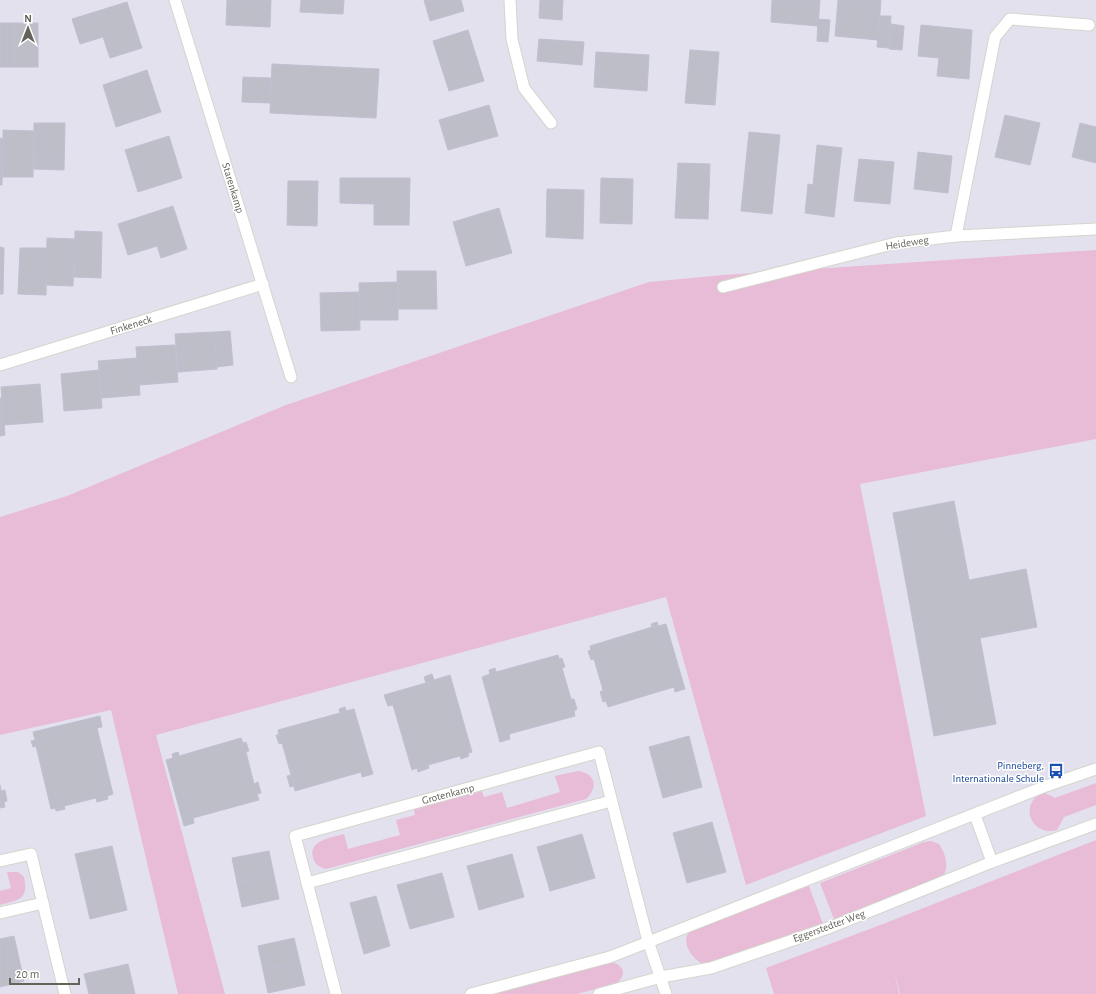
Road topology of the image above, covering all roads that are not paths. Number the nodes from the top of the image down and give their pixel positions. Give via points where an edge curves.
1 (174, 0) edge
2 (510, 0) edge
3 (1089, 25) dead end
4 (551, 123) dead end
5 (1096, 229) edge
6 (956, 236) junction
7 (263, 284) junction
8 (723, 287) dead end
9 (0, 365) edge
10 (291, 377) dead end
11 (1096, 769) edge
12 (611, 801) junction
13 (974, 815) junction
14 (1096, 824) edge
15 (0, 861) edge
16 (992, 862) junction
17 (307, 883) junction
18 (43, 903) junction
19 (0, 913) edge
20 (648, 941) junction
21 (661, 976) junction
22 (65, 994) edge
23 (336, 994) edge
24 (471, 994) edge
25 (599, 994) edge
26 (666, 994) edge

1 - 7 street, Starenkamp
2 - 4 street via 512,39 524,88
3 - 6 street via 1010,19 994,37
5 - 6 street, Heideweg
6 - 8 street, Heideweg via 896,243
7 - 9 street, Finkeneck
7 - 10 street, Starenkamp
11 - 13 street
12 - 17 street
12 - 17 street, Grotenkamp via 599,752 591,754 295,836
12 - 20 street, Grotenkamp
13 - 16 street
13 - 20 street
14 - 16 street, Eggerstedter Weg
15 - 18 street via 32,854
16 - 21 street, Eggerstedter Weg via 831,927 711,968
17 - 23 street, Grotenkamp
18 - 19 street
18 - 22 street
20 - 21 street
20 - 24 street via 610,957
21 - 25 street, Eggerstedter Weg
21 - 26 street

